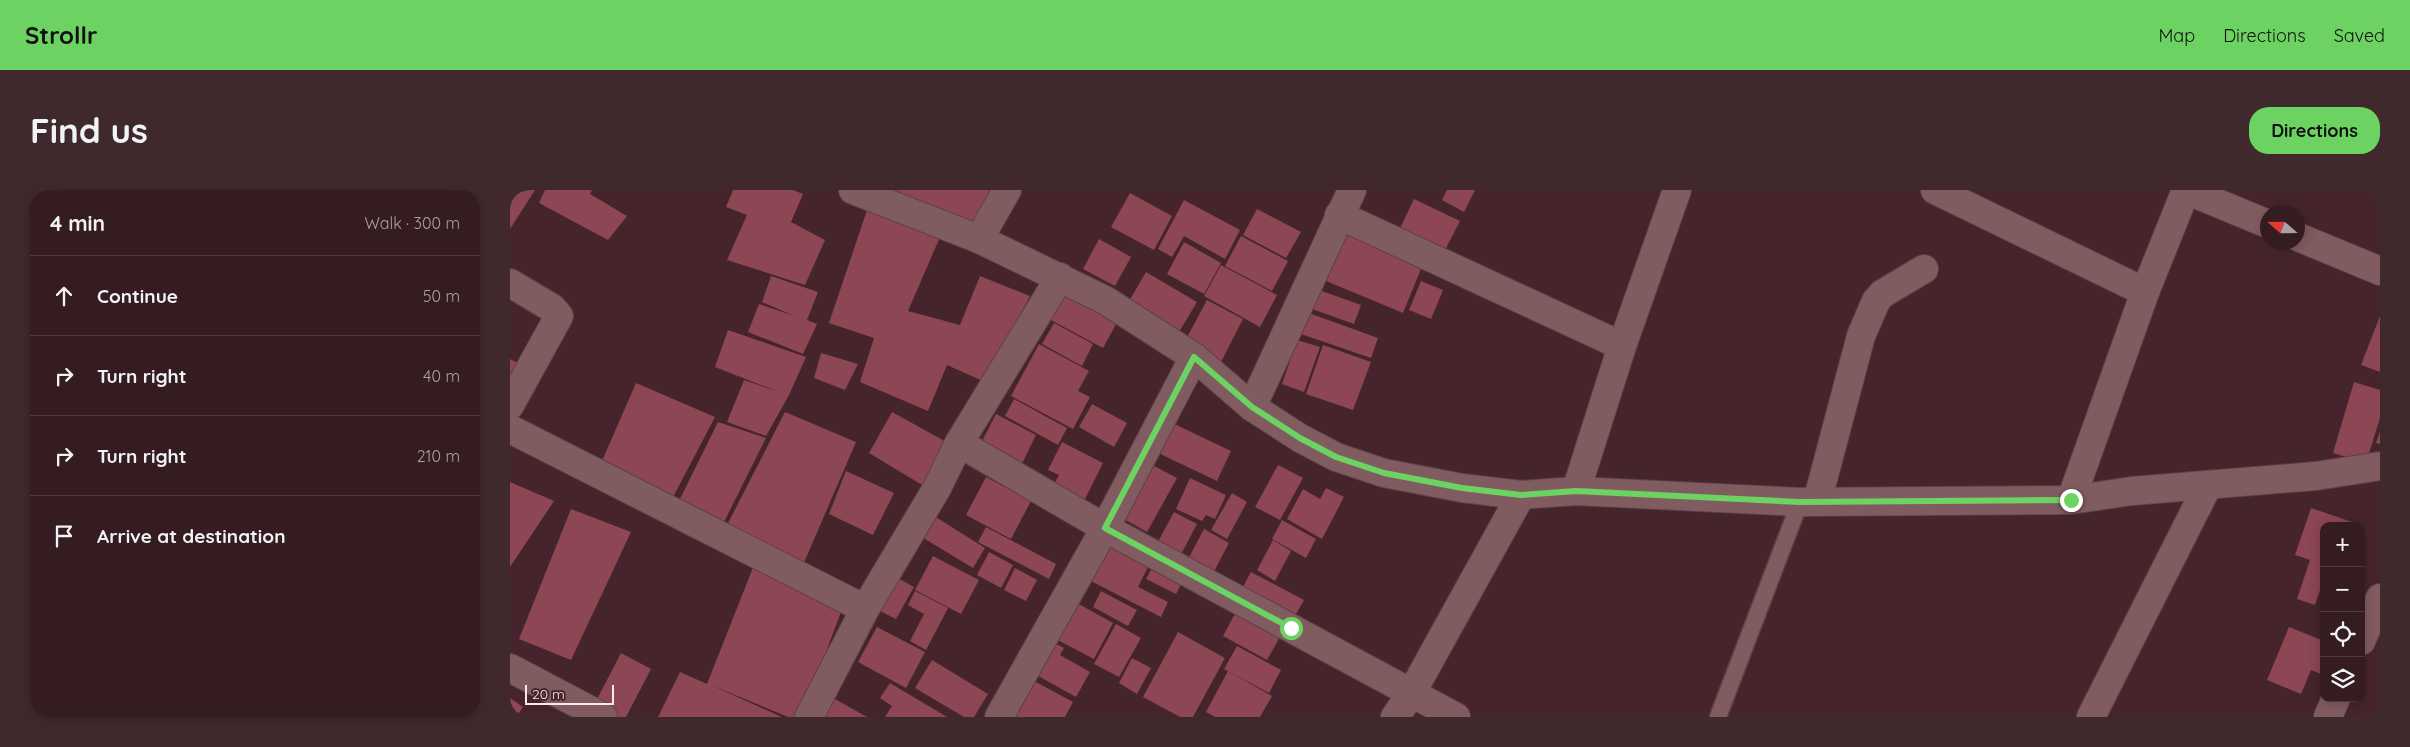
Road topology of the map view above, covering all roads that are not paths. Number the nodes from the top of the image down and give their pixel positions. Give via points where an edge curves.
1 (853, 190) edge
2 (1007, 190) edge
3 (1352, 190) edge
4 (1677, 190) edge
5 (2186, 190) edge
6 (1942, 192) edge
7 (1340, 215) junction
8 (2260, 221) edge
9 (979, 239) junction
10 (2305, 239) edge
11 (1924, 269) dead end
12 (2380, 271) edge
13 (1060, 276) junction
14 (510, 284) edge
15 (2145, 292) junction
16 (1622, 346) junction
17 (1194, 357) junction
18 (510, 405) edge
19 (1252, 407) junction
20 (510, 429) edge
21 (959, 443) junction
22 (2380, 466) edge
23 (2208, 486) junction
24 (1576, 491) junction
25 (1521, 495) junction
26 (2071, 500) junction
27 (1808, 502) junction
28 (1105, 528) junction
29 (2380, 598) edge
30 (865, 609) junction
31 (2365, 632) edge
32 (510, 668) edge
33 (1411, 694) junction
34 (2334, 702) edge
35 (603, 717) edge
36 (809, 717) edge
37 (999, 717) edge
38 (1395, 717) edge
39 (1456, 717) edge
40 (1718, 717) edge
41 (2090, 717) edge
42 (2328, 717) edge

1 - 9 street
2 - 9 street
3 - 7 street
4 - 16 street
5 - 8 street
5 - 15 street
6 - 15 street
7 - 16 street
7 - 19 street
9 - 13 street
10 - 12 street
11 - 27 street via 1882,294 1869,316
13 - 17 street via 1105,300
13 - 21 street
14 - 18 street via 552,308 559,316
15 - 26 street
16 - 24 street
17 - 19 street
17 - 28 street
19 - 25 street via 1300,438 1355,464 1462,488
20 - 30 street
21 - 28 street
21 - 30 street via 937,488
22 - 23 street via 2316,476
23 - 26 street via 2132,491
23 - 41 street
24 - 25 street
24 - 27 street
25 - 33 street
26 - 27 street
27 - 40 lane
28 - 33 street
28 - 37 street
29 - 31 street
30 - 36 street
32 - 35 street
33 - 38 street
33 - 39 street
34 - 42 street

